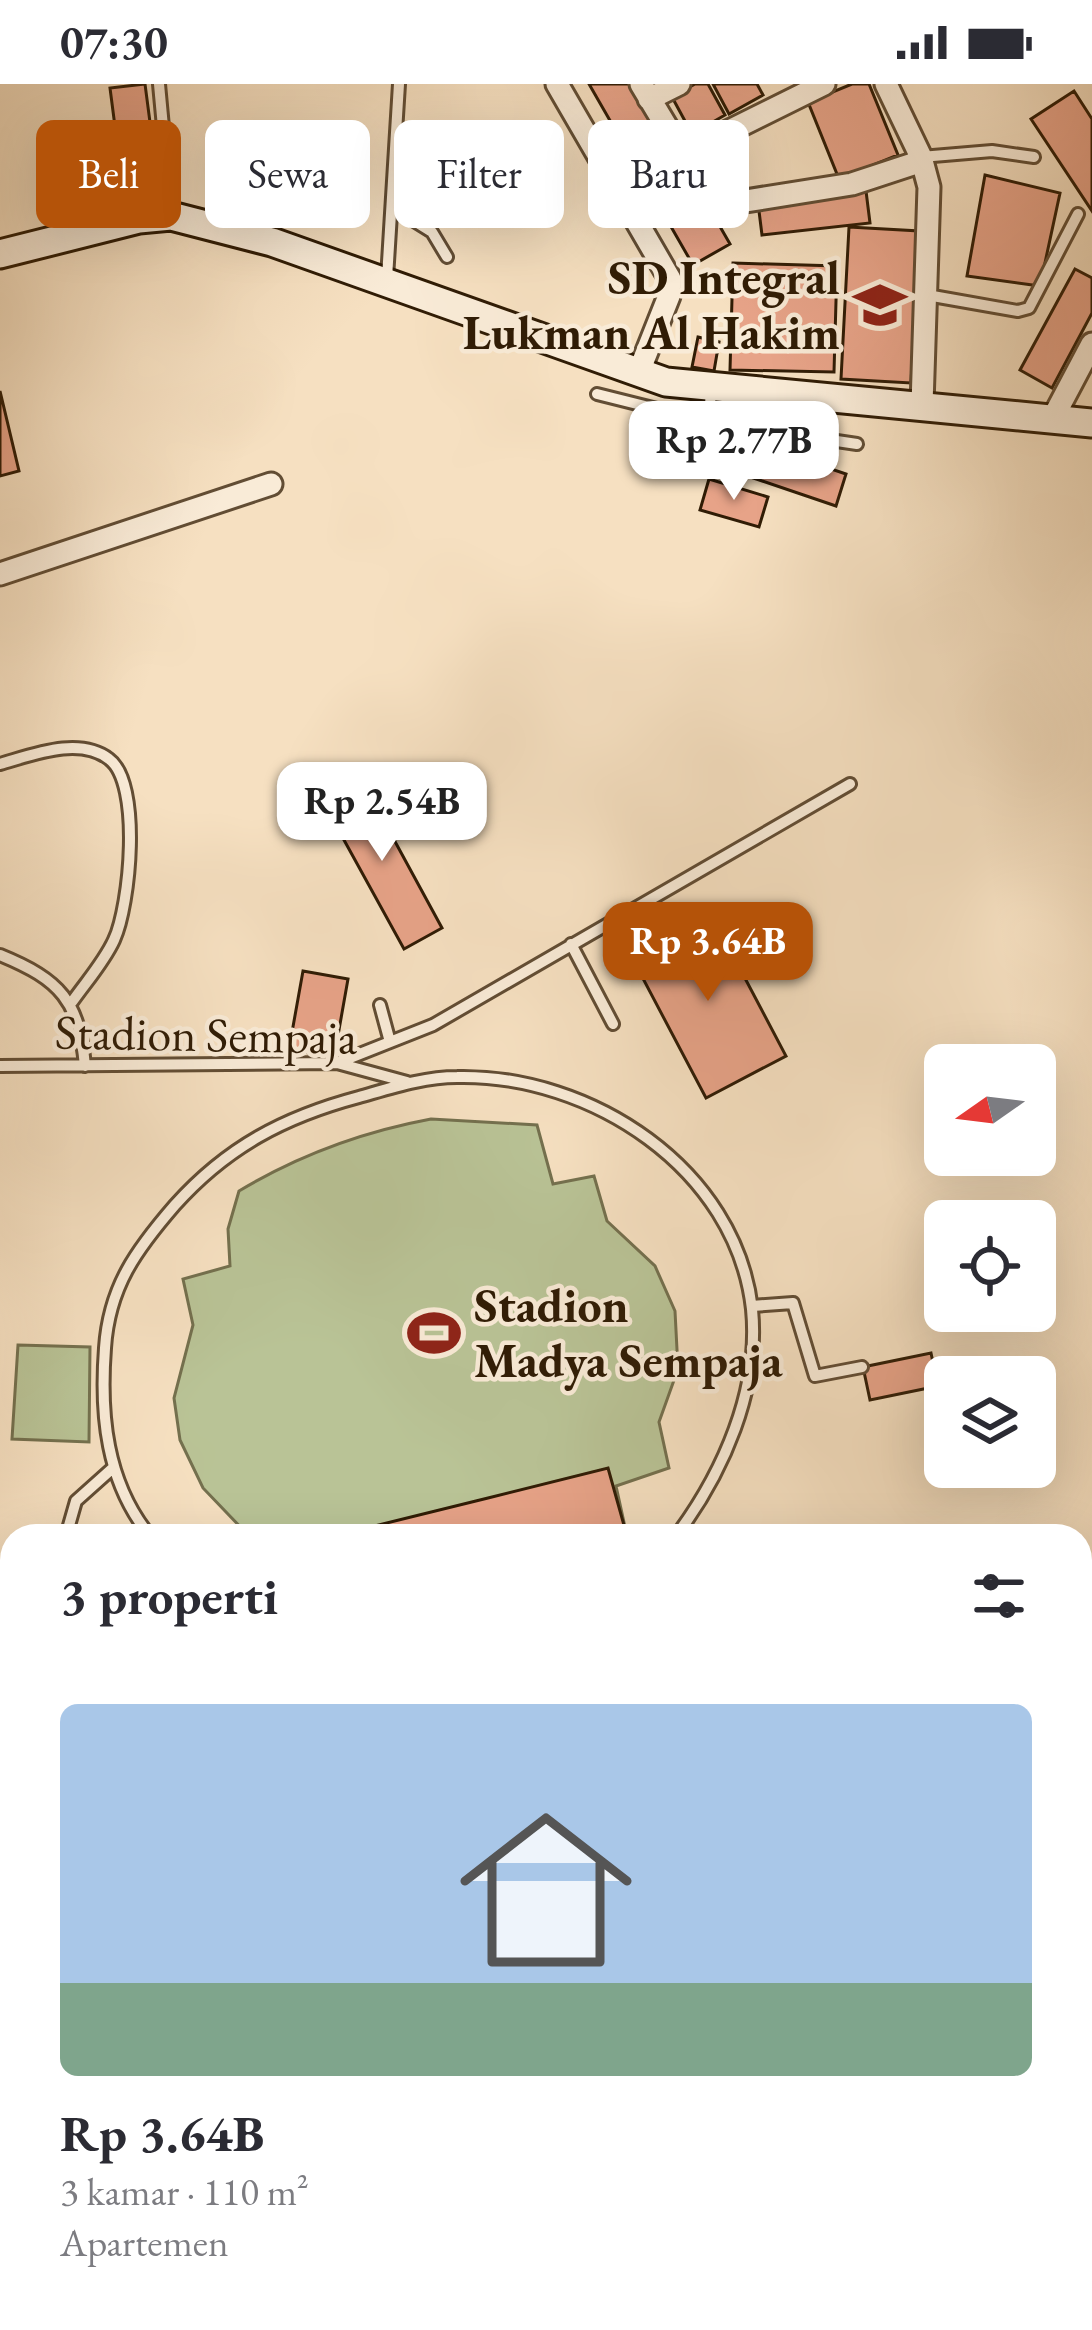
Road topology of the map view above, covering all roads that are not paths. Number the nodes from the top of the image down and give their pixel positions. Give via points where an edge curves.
1 (159, 84) edge
2 (399, 84) edge
3 (557, 84) edge
4 (680, 84) edge
5 (824, 84) edge
6 (886, 84) edge
7 (645, 92) edge
8 (162, 120) edge
9 (398, 120) edge
10 (661, 120) edge
11 (749, 121) edge
12 (1034, 157) dead end
13 (922, 159) junction
14 (749, 203) edge
15 (1078, 214) dead end
16 (394, 216) edge
17 (181, 219) edge
18 (103, 228) edge
19 (426, 228) edge
20 (0, 254) edge
21 (447, 256) dead end
22 (386, 281) junction
23 (927, 296) junction
24 (1092, 344) edge
25 (638, 374) junction
26 (711, 389) junction
27 (597, 394) dead end
28 (922, 406) junction
29 (1054, 416) junction
30 (709, 422) junction
31 (1092, 423) edge
32 (857, 444) dead end
33 (271, 484) dead end
34 (0, 574) edge
35 (0, 764) edge
36 (850, 784) dead end
37 (571, 944) junction
38 (0, 956) edge
39 (72, 1002) junction
40 (380, 1005) dead end
41 (613, 1024) dead end
42 (390, 1042) junction
43 (337, 1063) junction
44 (0, 1066) edge
45 (86, 1066) junction
46 (410, 1083) junction
47 (752, 1306) junction
48 (862, 1366) dead end
49 (114, 1467) junction
50 (70, 1524) edge
51 (142, 1524) edge
52 (685, 1524) edge

1 - 8 lane
2 - 9 lane
3 - 25 street via 670,279
4 - 7 street
5 - 11 street
6 - 13 street
7 - 10 street
12 - 13 lane via 992,151
13 - 14 street via 852,184
13 - 23 street
15 - 23 lane via 1029,308
16 - 22 lane
17 - 22 street
18 - 20 street
19 - 21 lane
22 - 25 street
23 - 28 street
24 - 29 street
25 - 26 street
26 - 28 street
26 - 30 lane
27 - 30 lane
28 - 29 street
29 - 31 street
30 - 32 lane
33 - 34 street
35 - 39 lane via 42,752 95,752 113,760 124,784 132,835 116,938
36 - 37 lane
37 - 41 lane
37 - 42 lane
38 - 39 lane via 45,977
39 - 45 lane
40 - 42 lane
42 - 43 lane
43 - 45 lane, Stadion Sempaja
43 - 46 lane, Stadion Sempaja
44 - 45 lane, Stadion Sempaja
46 - 47 lane, Stadion Sempaja via 521,1083 583,1101 663,1147 732,1243
46 - 49 lane, Stadion Sempaja via 302,1113 248,1140 205,1172 122,1271 100,1407
47 - 48 lane via 792,1301 815,1376
47 - 52 lane, Stadion Sempaja via 738,1419 714,1485
49 - 50 lane via 76,1501
49 - 51 lane, Stadion Sempaja

